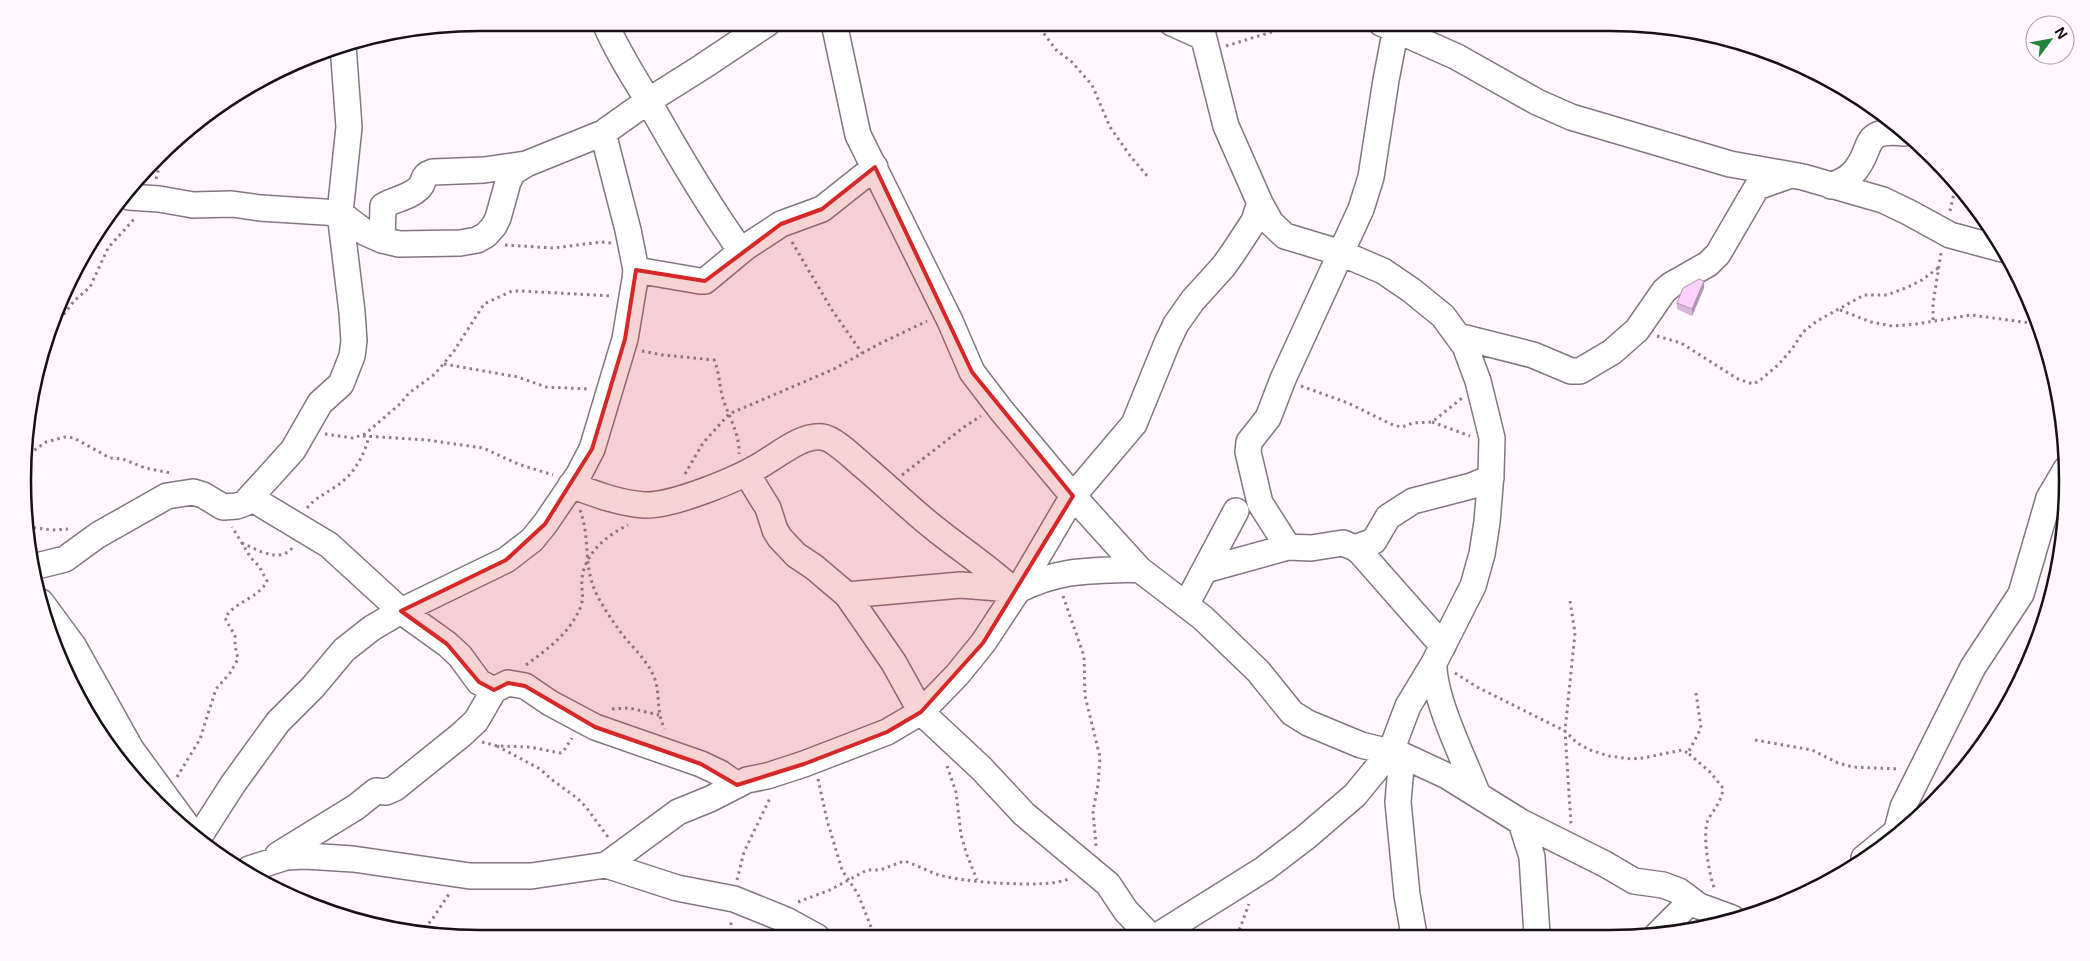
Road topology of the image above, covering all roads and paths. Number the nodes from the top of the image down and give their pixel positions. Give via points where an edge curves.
1 (609, 31) edge
2 (755, 31) edge
3 (836, 31) edge
4 (1043, 31) edge
5 (1190, 31) edge
6 (1275, 31) edge
7 (1389, 31) edge
8 (1401, 31) edge
9 (1204, 38) edge
10 (344, 53) edge
11 (648, 101) junction
12 (604, 133) junction
13 (1894, 133) edge
14 (526, 164) junction
15 (875, 167) junction
16 (1791, 176) junction
17 (1149, 178) dead end
18 (1831, 186) junction
19 (1954, 192) edge
20 (138, 197) edge
21 (1260, 204) junction
22 (340, 213) junction
23 (781, 224) junction
24 (1944, 232) junction
25 (382, 240) junction
26 (477, 240) junction
27 (1993, 247) edge
28 (741, 251) junction
29 (1341, 253) junction
30 (633, 258) junction
31 (1938, 268) junction
32 (632, 302) junction
33 (1840, 310) junction
34 (945, 312) junction
35 (63, 316) edge
36 (1933, 320) junction
37 (2030, 323) edge
38 (1637, 330) junction
39 (1458, 336) junction
40 (621, 350) junction
41 (862, 353) junction
42 (443, 364) junction
43 (1283, 379) junction
44 (1478, 381) junction
45 (610, 390) junction
46 (1001, 410) junction
47 (729, 414) junction
48 (1432, 422) junction
49 (370, 430) junction
50 (302, 436) junction
51 (362, 436) junction
52 (369, 437) junction
53 (1492, 444) junction
54 (32, 452) edge
55 (174, 474) dead end
56 (745, 475) junction
57 (1491, 478) junction
58 (2059, 480) edge
59 (572, 484) junction
60 (887, 486) junction
61 (1073, 496) junction
62 (252, 498) junction
63 (671, 500) junction
64 (217, 504) junction
65 (1236, 511) dead end
66 (631, 524) dead end
67 (34, 527) edge
68 (301, 528) junction
69 (1052, 533) junction
70 (98, 535) junction
71 (242, 542) junction
72 (1288, 547) junction
73 (1355, 548) junction
74 (586, 562) junction
75 (40, 566) edge
76 (1139, 569) junction
77 (1087, 570) junction
78 (1205, 570) junction
79 (1061, 574) junction
80 (1015, 590) junction
81 (847, 595) junction
82 (1570, 601) dead end
83 (1186, 605) junction
84 (401, 611) junction
85 (53, 619) edge
86 (1438, 657) junction
87 (498, 687) junction
88 (1696, 693) dead end
89 (921, 712) junction
90 (589, 723) junction
91 (1565, 731) junction
92 (460, 735) junction
93 (669, 735) dead end
94 (1755, 740) dead end
95 (497, 746) junction
96 (1396, 753) junction
97 (1688, 753) junction
98 (945, 758) dead end
99 (800, 765) junction
100 (1922, 770) junction
101 (737, 785) junction
102 (1477, 793) junction
103 (165, 794) junction
104 (177, 812) edge
105 (1522, 822) junction
106 (1899, 824) edge
107 (201, 832) edge
108 (1572, 848) junction
109 (614, 859) junction
110 (260, 864) edge
111 (466, 875) junction
112 (1099, 877) junction
113 (849, 880) junction
114 (977, 880) junction
115 (1716, 892) dead end
116 (734, 899) junction
117 (1692, 900) junction
118 (772, 914) junction
119 (1723, 915) edge
120 (425, 926) edge
121 (1666, 926) edge
122 (803, 930) edge
123 (872, 930) edge
124 (1144, 930) edge
125 (1167, 930) edge
126 (1413, 930) edge
127 (1537, 930) edge

1 - 11 street via 625,65
2 - 11 street
3 - 15 street via 858,135
4 - 17 path via 1092,85 1110,127
5 - 9 street
6 - 9 path via 1238,42
7 - 29 street via 1386,80 1371,177
8 - 16 street via 1572,117 1730,164
9 - 21 street via 1226,126
10 - 22 street via 349,127
11 - 12 street
11 - 28 street via 694,183
12 - 14 street
12 - 30 street
13 - 18 street via 1884,132 1873,137 1853,173
14 - 25 street via 429,173 418,189 383,206
14 - 26 street via 513,172 494,226
15 - 23 street via 822,209
15 - 34 street
16 - 18 street
16 - 38 street via 1757,187 1718,254 1708,264 1664,291
18 - 24 street via 1883,200
19 - 24 path
20 - 22 street via 193,205 232,204
20 - 35 path via 130,225 108,248 90,287
21 - 29 street via 1285,236
21 - 61 street via 1254,221 1233,253 1176,324 1134,424
22 - 25 street
22 - 50 street via 352,312 352,356 341,384 315,409
23 - 28 street
23 - 41 path via 832,310
24 - 27 street
24 - 31 path
25 - 26 street via 420,244
26 - 30 path via 536,247 571,247 602,242
28 - 30 street via 705,281
29 - 39 street via 1383,272 1411,290 1443,316
29 - 43 street
30 - 32 street
31 - 33 path via 1908,287 1888,295 1864,295
31 - 36 path
32 - 40 street
32 - 42 path via 617,296 512,291 484,304
33 - 36 path via 1870,322 1892,326
33 - 38 path via 1808,327 1778,365 1753,384 1738,379 1681,343
34 - 41 path
34 - 46 street via 972,372
36 - 37 path via 1970,315
38 - 39 street via 1612,352 1580,371
39 - 44 street
40 - 45 street
40 - 47 path via 713,359
41 - 47 path via 834,369
42 - 45 path via 518,376 546,387
42 - 49 path
43 - 48 path via 1348,403 1393,425
43 - 72 street via 1268,418 1249,442 1248,452 1260,503
44 - 48 path
44 - 53 street
45 - 59 street via 592,449
46 - 60 path via 964,427
46 - 61 street
47 - 56 path
47 - 63 path via 703,443
48 - 53 path
49 - 51 path
49 - 52 path
50 - 51 path
50 - 62 street
51 - 52 path
52 - 59 path via 427,440 483,448
52 - 68 path via 366,449 351,473 314,500
53 - 57 street
54 - 55 path via 46,442 74,438 110,458
56 - 60 street via 796,444 812,437 824,437
56 - 63 street
56 - 81 street via 768,508 775,530 786,546
57 - 73 street via 1412,501 1388,518 1374,541
57 - 86 street via 1478,570
58 - 100 street via 2049,498 2022,594 1973,667
59 - 63 street via 626,503 646,505
59 - 74 path via 585,528
59 - 84 street via 532,540 506,560
60 - 80 street via 934,528
61 - 69 street
61 - 76 street
62 - 64 street via 238,506
62 - 68 street
64 - 70 street via 193,492 167,496
64 - 71 path
65 - 78 street
66 - 74 path via 603,541
67 - 70 path via 83,530
68 - 71 path via 293,546 285,554 261,552
68 - 84 street via 329,545
69 - 77 street via 1071,564
69 - 80 street
70 - 75 street via 65,558
71 - 103 path via 267,581 226,618 235,636 237,663 216,689 195,750
72 - 73 street via 1343,544
72 - 78 street
73 - 86 street
74 - 87 path via 581,604 566,631
74 - 93 path via 591,582 604,607 654,677 660,720
76 - 77 street
76 - 83 street
77 - 79 street
78 - 83 street
79 - 80 street
79 - 112 path via 1066,609 1084,656 1085,696 1100,757 1094,821
80 - 81 street via 961,585
80 - 89 street via 974,654
81 - 89 street via 894,663
82 - 91 path via 1575,633
83 - 96 street via 1258,671 1292,713 1361,745
84 - 87 street via 447,644 460,656 474,678
84 - 107 street via 344,650 278,722
85 - 103 street via 74,647 132,749
86 - 91 path via 1477,687
86 - 96 street via 1408,706
86 - 102 street via 1434,675 1442,704
87 - 90 street via 514,683 525,686
87 - 92 street via 476,721
88 - 97 path via 1701,728
89 - 99 street via 887,732
89 - 112 street via 1024,814
90 - 95 path via 560,753 530,747
90 - 101 street via 614,735 701,764
91 - 97 path via 1577,743 1609,756 1643,758 1682,750
91 - 108 path
92 - 95 path
92 - 110 street via 395,788 386,792 376,791 356,807
94 - 100 path via 1812,750 1854,767
95 - 109 path via 540,769 577,798
96 - 102 street
96 - 125 street via 1355,795 1306,837 1264,869
96 - 126 street via 1398,802
97 - 115 path via 1723,788 1720,802 1707,822 1711,881
98 - 114 path via 956,792 961,835
99 - 101 street
99 - 113 path via 817,776 842,870
99 - 116 path via 769,798 744,852
100 - 106 street
101 - 109 street via 678,812
102 - 105 street
103 - 104 street
105 - 108 street
105 - 127 street via 1532,857
108 - 117 street via 1634,881 1663,885
109 - 111 street via 530,876
109 - 116 street via 677,888
110 - 111 street via 286,856 305,856 353,859
111 - 120 path
112 - 114 path via 1076,876 1052,884
112 - 124 street
113 - 114 path via 867,870 880,870 904,861 938,875
113 - 118 path
113 - 123 path
116 - 118 street
117 - 119 street
117 - 121 street
118 - 122 street

